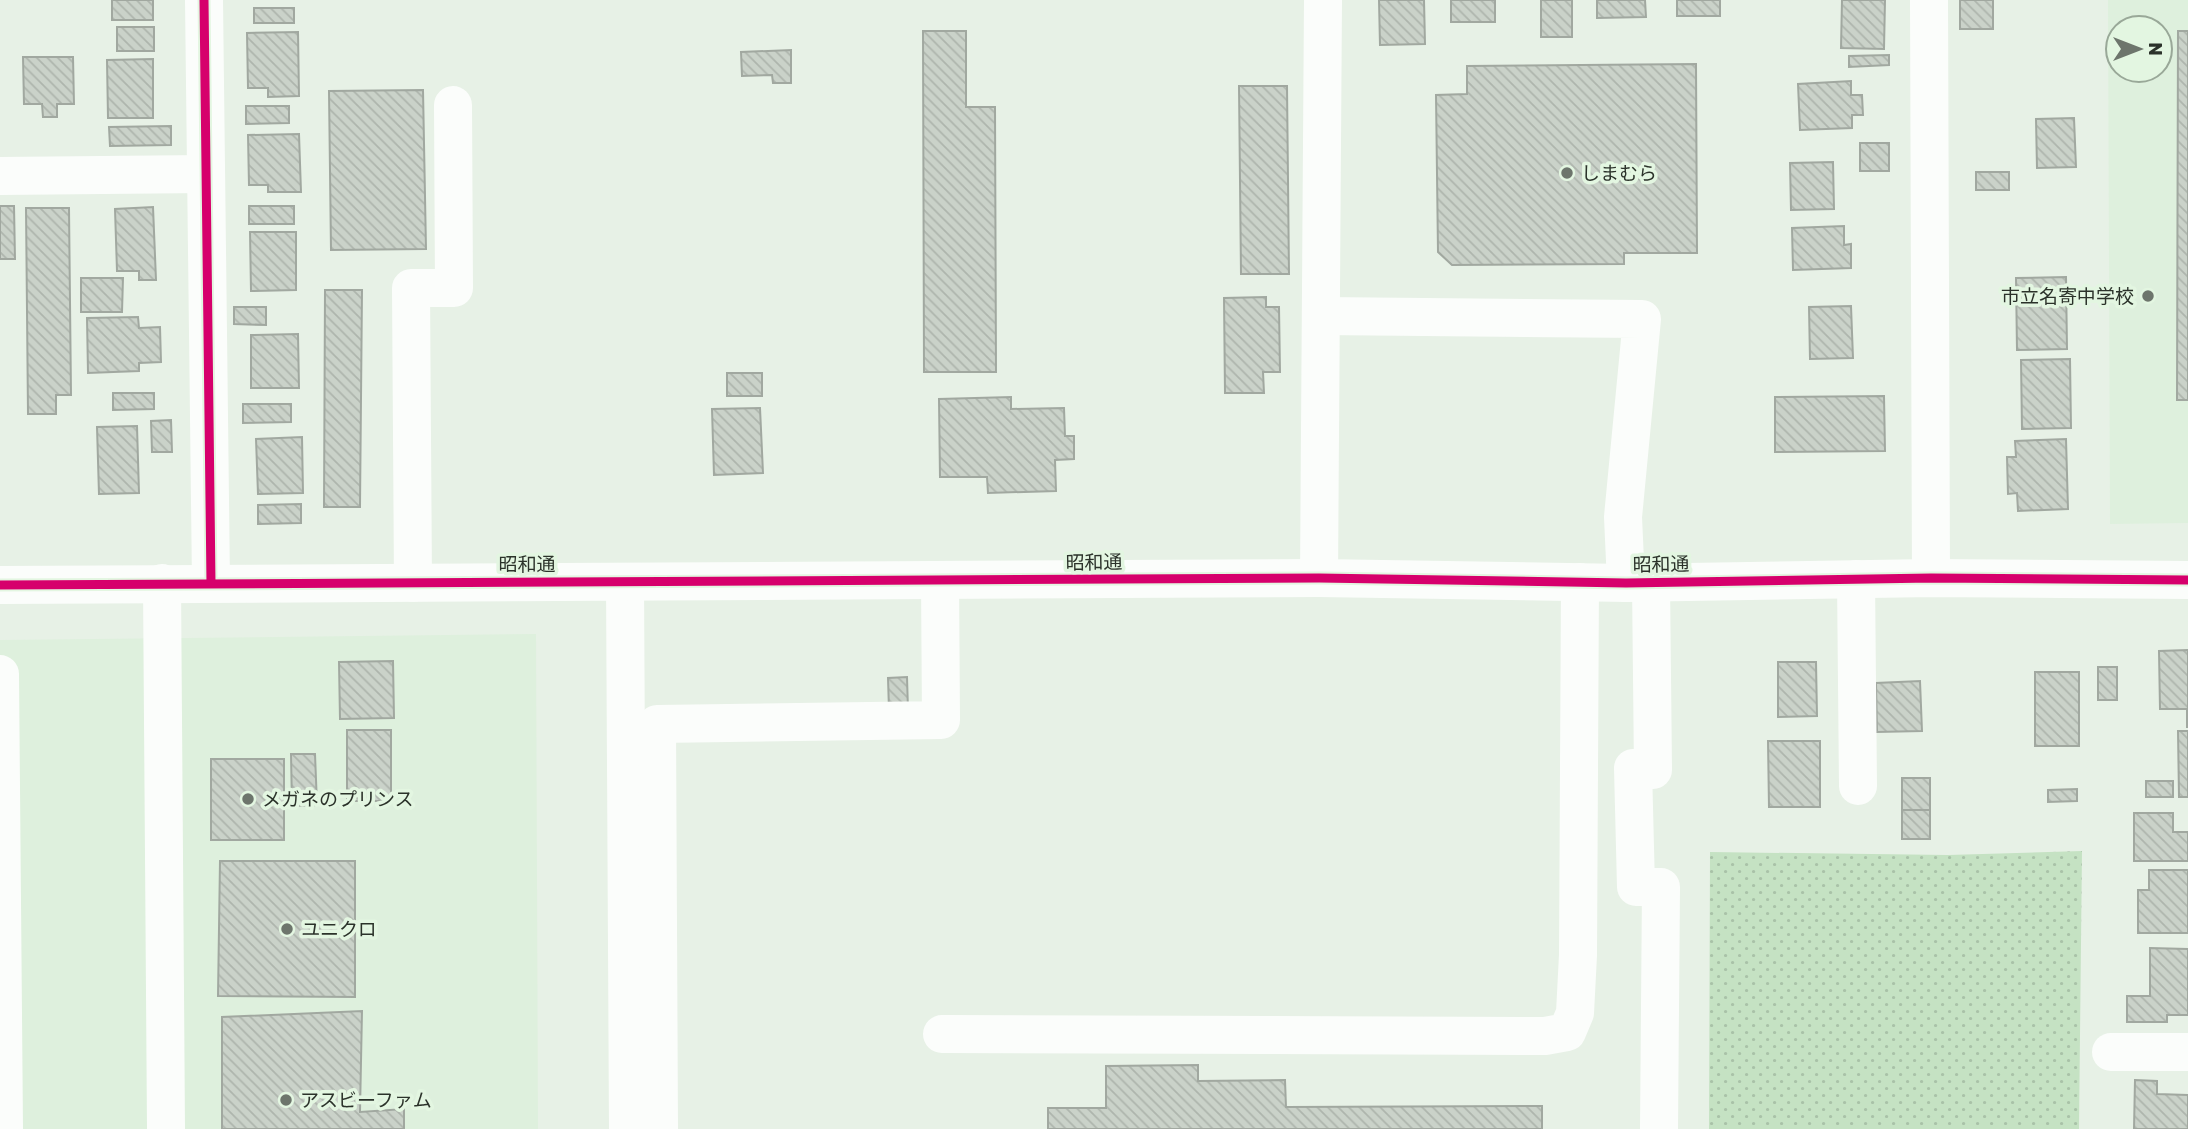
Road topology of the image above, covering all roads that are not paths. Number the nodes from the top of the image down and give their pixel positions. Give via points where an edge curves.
1 (204, 0) edge
2 (1323, 0) edge
3 (1929, 0) edge
4 (453, 105) dead end
5 (206, 174) junction
6 (0, 176) edge
7 (1322, 316) junction
8 (1319, 578) junction
9 (1931, 578) junction
10 (1856, 579) junction
11 (2188, 580) edge
12 (940, 581) junction
13 (625, 582) junction
14 (1580, 582) junction
15 (1639, 582) junction
16 (162, 583) junction
17 (211, 583) junction
18 (413, 583) junction
19 (0, 585) edge
20 (0, 674) edge
21 (1858, 786) dead end
22 (942, 1034) dead end
23 (2111, 1052) dead end
24 (2188, 1052) edge
25 (4, 1129) edge
26 (166, 1129) edge
27 (628, 1129) edge
28 (659, 1129) edge
29 (1659, 1129) edge

1 - 5 street
2 - 7 street
3 - 9 street
4 - 18 street via 454,288 411,288
5 - 6 street
5 - 17 street
7 - 8 street
7 - 15 street via 1642,319 1623,517
8 - 12 street, 昭和通
8 - 14 street, 昭和通
9 - 10 street, 昭和通
9 - 11 street, 昭和通
10 - 15 street, 昭和通
10 - 21 street
12 - 13 street, 昭和通
12 - 28 street via 941,720 657,724
13 - 18 street, 昭和通
13 - 27 street
14 - 15 street, 昭和通
14 - 22 street via 1578,955 1575,1013 1567,1032
15 - 29 street via 1653,770 1633,768 1636,887 1661,887
16 - 17 street, 昭和通
16 - 19 street, 昭和通
16 - 26 street
17 - 18 street, 昭和通
20 - 25 street
23 - 24 street

